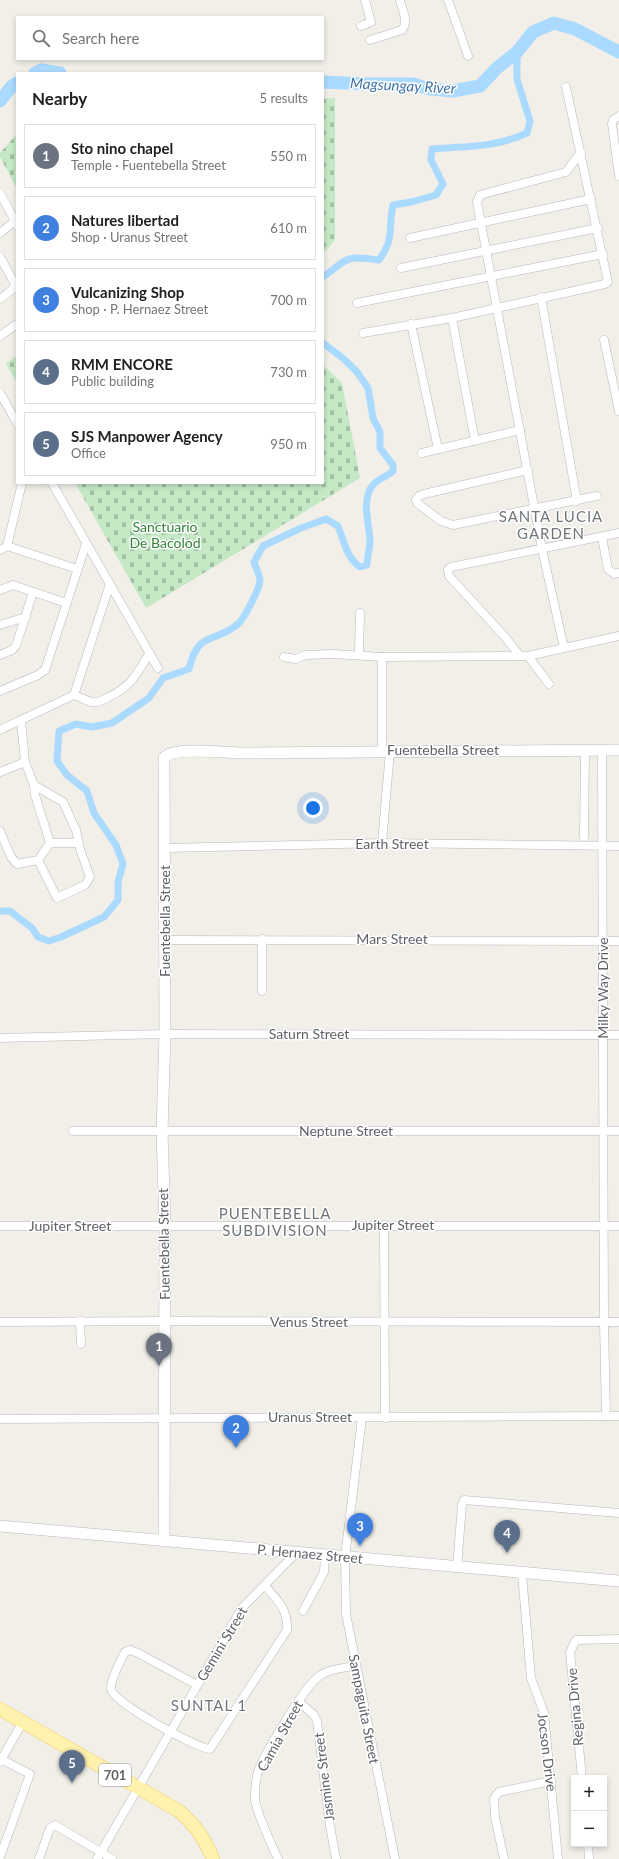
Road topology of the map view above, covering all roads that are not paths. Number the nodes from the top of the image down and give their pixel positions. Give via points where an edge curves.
1 (365, 0) edge
2 (400, 0) edge
3 (448, 0) edge
4 (361, 26) dead end
5 (370, 40) dead end
6 (468, 56) dead end
7 (566, 87) dead end
8 (619, 116) edge
9 (581, 152) junction
10 (619, 176) edge
11 (0, 193) edge
12 (591, 199) junction
13 (480, 222) junction
14 (16, 223) edge
15 (598, 228) junction
16 (0, 233) edge
17 (410, 238) dead end
18 (484, 250) junction
19 (603, 254) junction
20 (0, 257) edge
21 (401, 268) dead end
22 (490, 278) junction
23 (541, 297) junction
24 (0, 300) edge
25 (357, 303) dead end
26 (496, 307) junction
27 (452, 318) junction
28 (411, 324) junction
29 (16, 325) edge
30 (363, 333) dead end
31 (0, 336) edge
32 (604, 340) dead end
33 (0, 393) edge
34 (619, 411) edge
35 (16, 421) edge
36 (520, 430) junction
37 (475, 441) junction
38 (438, 449) junction
39 (422, 453) dead end
40 (528, 470) junction
41 (22, 484) edge
42 (53, 484) edge
43 (597, 496) dead end
44 (577, 500) junction
45 (536, 508) junction
46 (619, 534) edge
47 (602, 537) junction
48 (86, 544) junction
49 (4, 548) edge
50 (542, 549) junction
51 (77, 569) junction
52 (619, 574) edge
53 (110, 584) junction
54 (0, 590) edge
55 (33, 592) junction
56 (66, 602) junction
57 (360, 613) dead end
58 (26, 617) junction
59 (0, 625) edge
60 (619, 636) edge
61 (564, 648) junction
62 (149, 654) junction
63 (360, 654) junction
64 (0, 655) edge
65 (524, 656) junction
66 (284, 657) dead end
67 (382, 657) junction
68 (158, 668) dead end
69 (549, 684) dead end
70 (0, 691) edge
71 (74, 695) junction
72 (21, 721) junction
73 (0, 730) edge
74 (584, 750) junction
75 (602, 750) junction
76 (619, 750) edge
77 (386, 751) junction
78 (25, 762) junction
79 (0, 772) edge
80 (34, 785) junction
81 (0, 831) edge
82 (584, 837) dead end
83 (50, 843) junction
84 (78, 843) junction
85 (382, 843) junction
86 (602, 846) junction
87 (619, 846) edge
88 (164, 848) junction
89 (38, 860) junction
90 (262, 939) junction
91 (164, 940) junction
92 (603, 941) junction
93 (619, 941) edge
94 (262, 991) dead end
95 (165, 1034) junction
96 (602, 1035) junction
97 (619, 1035) edge
98 (0, 1038) edge
99 (73, 1131) dead end
100 (162, 1131) junction
101 (602, 1131) junction
102 (619, 1131) edge
103 (384, 1225) junction
104 (0, 1226) edge
105 (604, 1226) junction
106 (619, 1226) edge
107 (165, 1227) junction
108 (80, 1321) junction
109 (165, 1321) junction
110 (0, 1322) edge
111 (385, 1322) junction
112 (619, 1322) edge
113 (604, 1323) junction
114 (81, 1344) dead end
115 (606, 1416) junction
116 (619, 1416) edge
117 (165, 1418) junction
118 (362, 1418) junction
119 (384, 1418) junction
120 (0, 1419) edge
121 (619, 1513) edge
122 (0, 1526) edge
123 (164, 1541) junction
124 (297, 1552) junction
125 (325, 1555) junction
126 (345, 1557) junction
127 (457, 1568) junction
128 (522, 1574) junction
129 (619, 1582) edge
130 (265, 1586) junction
131 (303, 1611) dead end
132 (619, 1639) edge
133 (356, 1666) junction
134 (197, 1686) junction
135 (298, 1702) junction
136 (0, 1709) edge
137 (22, 1723) junction
138 (170, 1731) junction
139 (1, 1761) edge
140 (582, 1775) edge
141 (551, 1781) junction
142 (138, 1788) junction
143 (588, 1847) edge
144 (99, 1856) edge
145 (0, 1857) edge
146 (39, 1859) edge
147 (112, 1859) edge
148 (213, 1859) edge
149 (278, 1859) edge
150 (336, 1859) edge
151 (395, 1859) edge
152 (504, 1859) edge
153 (558, 1859) edge
154 (589, 1859) edge

1 - 4 street via 371,22
2 - 5 street via 405,27
3 - 6 street
7 - 9 street
8 - 10 street via 612,124
9 - 12 street
9 - 13 street via 566,172 480,195 477,202
11 - 14 street
12 - 13 street
12 - 15 street
13 - 17 street
13 - 18 street
14 - 16 street
15 - 18 street
15 - 19 street
18 - 21 street
18 - 22 street
19 - 22 street
19 - 23 street via 609,279 605,284
20 - 24 street via 15,284 13,290
22 - 25 street
22 - 26 street
23 - 26 street
23 - 44 street
26 - 27 street
26 - 36 street
27 - 28 street
27 - 37 street
28 - 30 street
28 - 38 street
29 - 31 street
32 - 34 street
33 - 35 street
36 - 37 street
36 - 40 street
37 - 38 street
38 - 39 street
40 - 45 street
40 - 45 street via 424,494 416,500 419,507 441,521 453,525
41 - 49 street
42 - 48 street
43 - 44 street
44 - 45 street
45 - 50 street
46 - 47 street
47 - 50 street
47 - 52 street via 608,569 614,574
48 - 51 street
48 - 53 street
49 - 51 street
50 - 61 street
50 - 65 street via 448,569 449,576
51 - 56 street
53 - 62 street
53 - 71 street
54 - 55 street via 12,585
55 - 56 street
55 - 58 street
56 - 70 street via 44,670
57 - 63 street
58 - 59 street
58 - 64 street via 16,646
60 - 61 street
61 - 65 street
62 - 68 street
62 - 71 street via 127,688 97,702
63 - 66 street via 308,654 299,659
63 - 67 street
65 - 67 street
65 - 69 street
67 - 77 street
71 - 72 street
72 - 73 street
72 - 78 street
74 - 75 street, Fuentebella Street
74 - 77 street, Fuentebella Street
74 - 82 street
75 - 76 street, Fuentebella Street
75 - 86 street, Milky Way Drive
77 - 85 street
77 - 88 street, Fuentebella Street via 200,751 167,754 163,761
78 - 79 street
78 - 80 street
80 - 83 street
80 - 84 street via 61,800 76,830
81 - 89 street via 15,862 21,864
83 - 84 street
83 - 89 street
84 - 89 street via 89,880 85,885 60,898 56,896
85 - 86 street, Earth Street
85 - 88 street, Earth Street
86 - 87 street, Earth Street
86 - 92 street, Milky Way Drive
88 - 91 street, Fuentebella Street
90 - 91 street, Mars Street
90 - 92 street, Mars Street
90 - 94 street
91 - 95 street, Fuentebella Street
92 - 93 street, Mars Street
92 - 96 street, Milky Way Drive
95 - 96 street, Saturn Street
95 - 98 street, Saturn Street
95 - 100 street, Fuentebella Street
96 - 97 street, Saturn Street
96 - 101 street, Milky Way Drive
99 - 100 street, Neptune Street
100 - 101 street, Neptune Street
100 - 107 street, Fuentebella Street
101 - 102 street, Neptune Street
101 - 105 street, Milky Way Drive
103 - 105 street, Jupiter Street
103 - 107 street, Jupiter Street
103 - 111 street
104 - 107 street, Jupiter Street
105 - 106 street, Jupiter Street
105 - 113 street, Milky Way Drive
107 - 109 street, Fuentebella Street
108 - 109 street, Venus Street
108 - 110 street, Venus Street
108 - 114 street
109 - 111 street, Venus Street
109 - 117 street, Fuentebella Street
111 - 113 street, Venus Street
111 - 119 street
112 - 113 street, Venus Street
113 - 115 street, Milky Way Drive
115 - 116 street, Uranus Street
115 - 119 street, Uranus Street
117 - 118 street, Uranus Street
117 - 120 street, Uranus Street
117 - 123 street, Fuentebella Street
118 - 119 street, Uranus Street
118 - 126 street, Sampaguita Street
121 - 127 street via 464,1500
122 - 123 street, P. Hernaez Street
123 - 124 street, P. Hernaez Street
124 - 125 street, P. Hernaez Street
124 - 130 street, Gemini Street
125 - 126 street, P. Hernaez Street
125 - 131 street via 324,1572
126 - 127 street, P. Hernaez Street
126 - 133 street, Sampaguita Street via 346,1614
127 - 128 street, P. Hernaez Street
128 - 129 street, P. Hernaez Street
128 - 141 street, Jocson Drive via 531,1678 544,1714
130 - 134 street, Gemini Street via 242,1608
130 - 138 street via 280,1602 288,1618 287,1630 219,1738 210,1749
132 - 140 street, Regina Drive via 578,1640 574,1642 570,1652
133 - 135 street, Camia Street via 318,1676
133 - 151 street, Sampaguita Street
134 - 138 street, Gemini Street
134 - 138 street via 138,1652 125,1652 111,1689 113,1695
135 - 149 street, Camia Street via 266,1755 255,1786 255,1801
135 - 150 street, Jasmine Street via 314,1715 317,1721
136 - 137 main road, 701
137 - 139 street
137 - 142 main road, 701
138 - 142 street, Gemini Street
139 - 145 street via 30,1774
141 - 152 street via 500,1792 494,1798 495,1817
141 - 153 street, Jocson Drive
142 - 144 street, Gemini Street
142 - 148 main road, 701 via 190,1820 207,1844
143 - 154 street
144 - 146 street via 55,1824 50,1828
144 - 147 street

